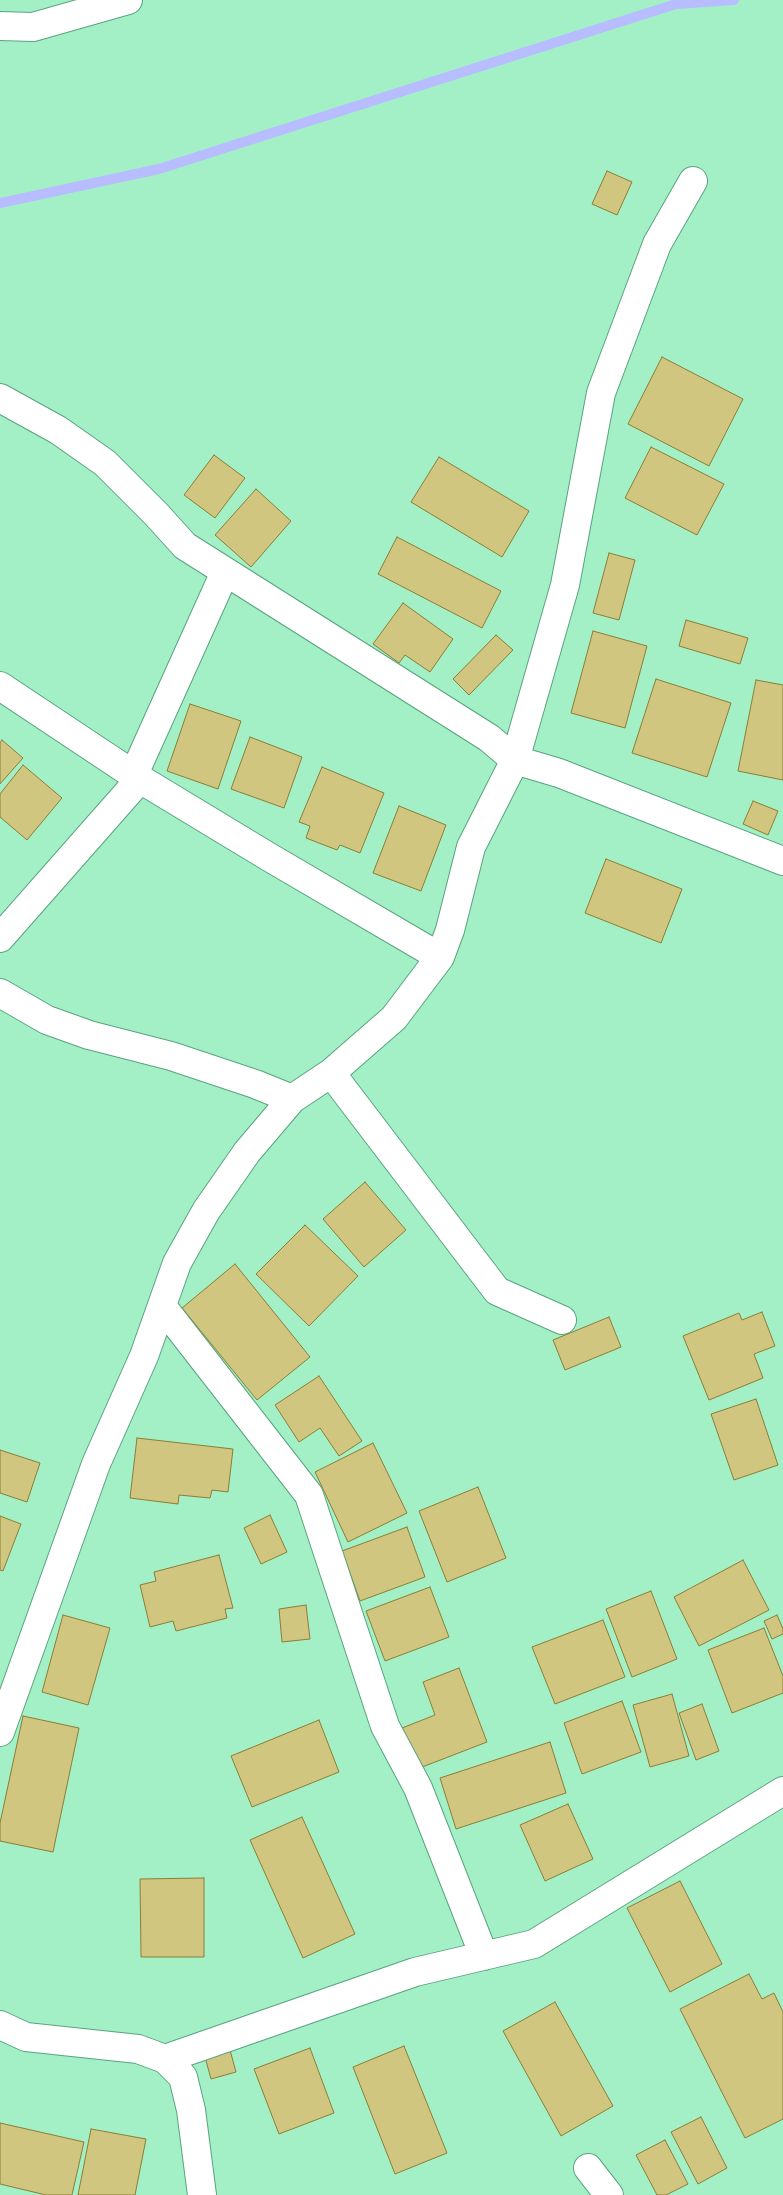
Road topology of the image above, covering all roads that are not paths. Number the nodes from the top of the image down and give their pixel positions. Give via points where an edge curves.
1 (128, 0) edge
2 (0, 26) edge
3 (693, 181) dead end
4 (2, 404) edge
5 (225, 572) junction
6 (0, 686) edge
7 (514, 760) junction
8 (136, 777) junction
9 (783, 862) edge
10 (0, 938) edge
11 (440, 957) junction
12 (0, 993) edge
13 (331, 1073) junction
14 (292, 1099) junction
15 (162, 1306) junction
16 (562, 1320) dead end
17 (0, 1732) edge
18 (783, 1791) edge
19 (484, 1956) junction
20 (0, 2025) edge
21 (165, 2059) junction
22 (588, 2168) dead end
23 (202, 2195) edge
24 (608, 2195) edge

1 - 2 street via 33,27
3 - 7 street via 657,244 601,393 565,585
4 - 5 street via 58,430 105,463 185,546
5 - 7 street via 489,738
5 - 8 street
6 - 8 street
7 - 9 street via 559,773
7 - 11 street via 471,847
8 - 10 street
8 - 11 street
11 - 13 street via 394,1018
12 - 14 street via 47,1020 89,1035 171,1056
13 - 14 street
13 - 16 street via 497,1291
14 - 15 street via 247,1152 206,1211 177,1263
15 - 17 street via 144,1356 96,1464
15 - 19 street via 309,1495 386,1726 418,1788
18 - 19 street via 534,1944
19 - 21 street via 415,1972
20 - 21 street via 26,2036 138,2049
21 - 23 street via 183,2077 191,2110
22 - 24 street

